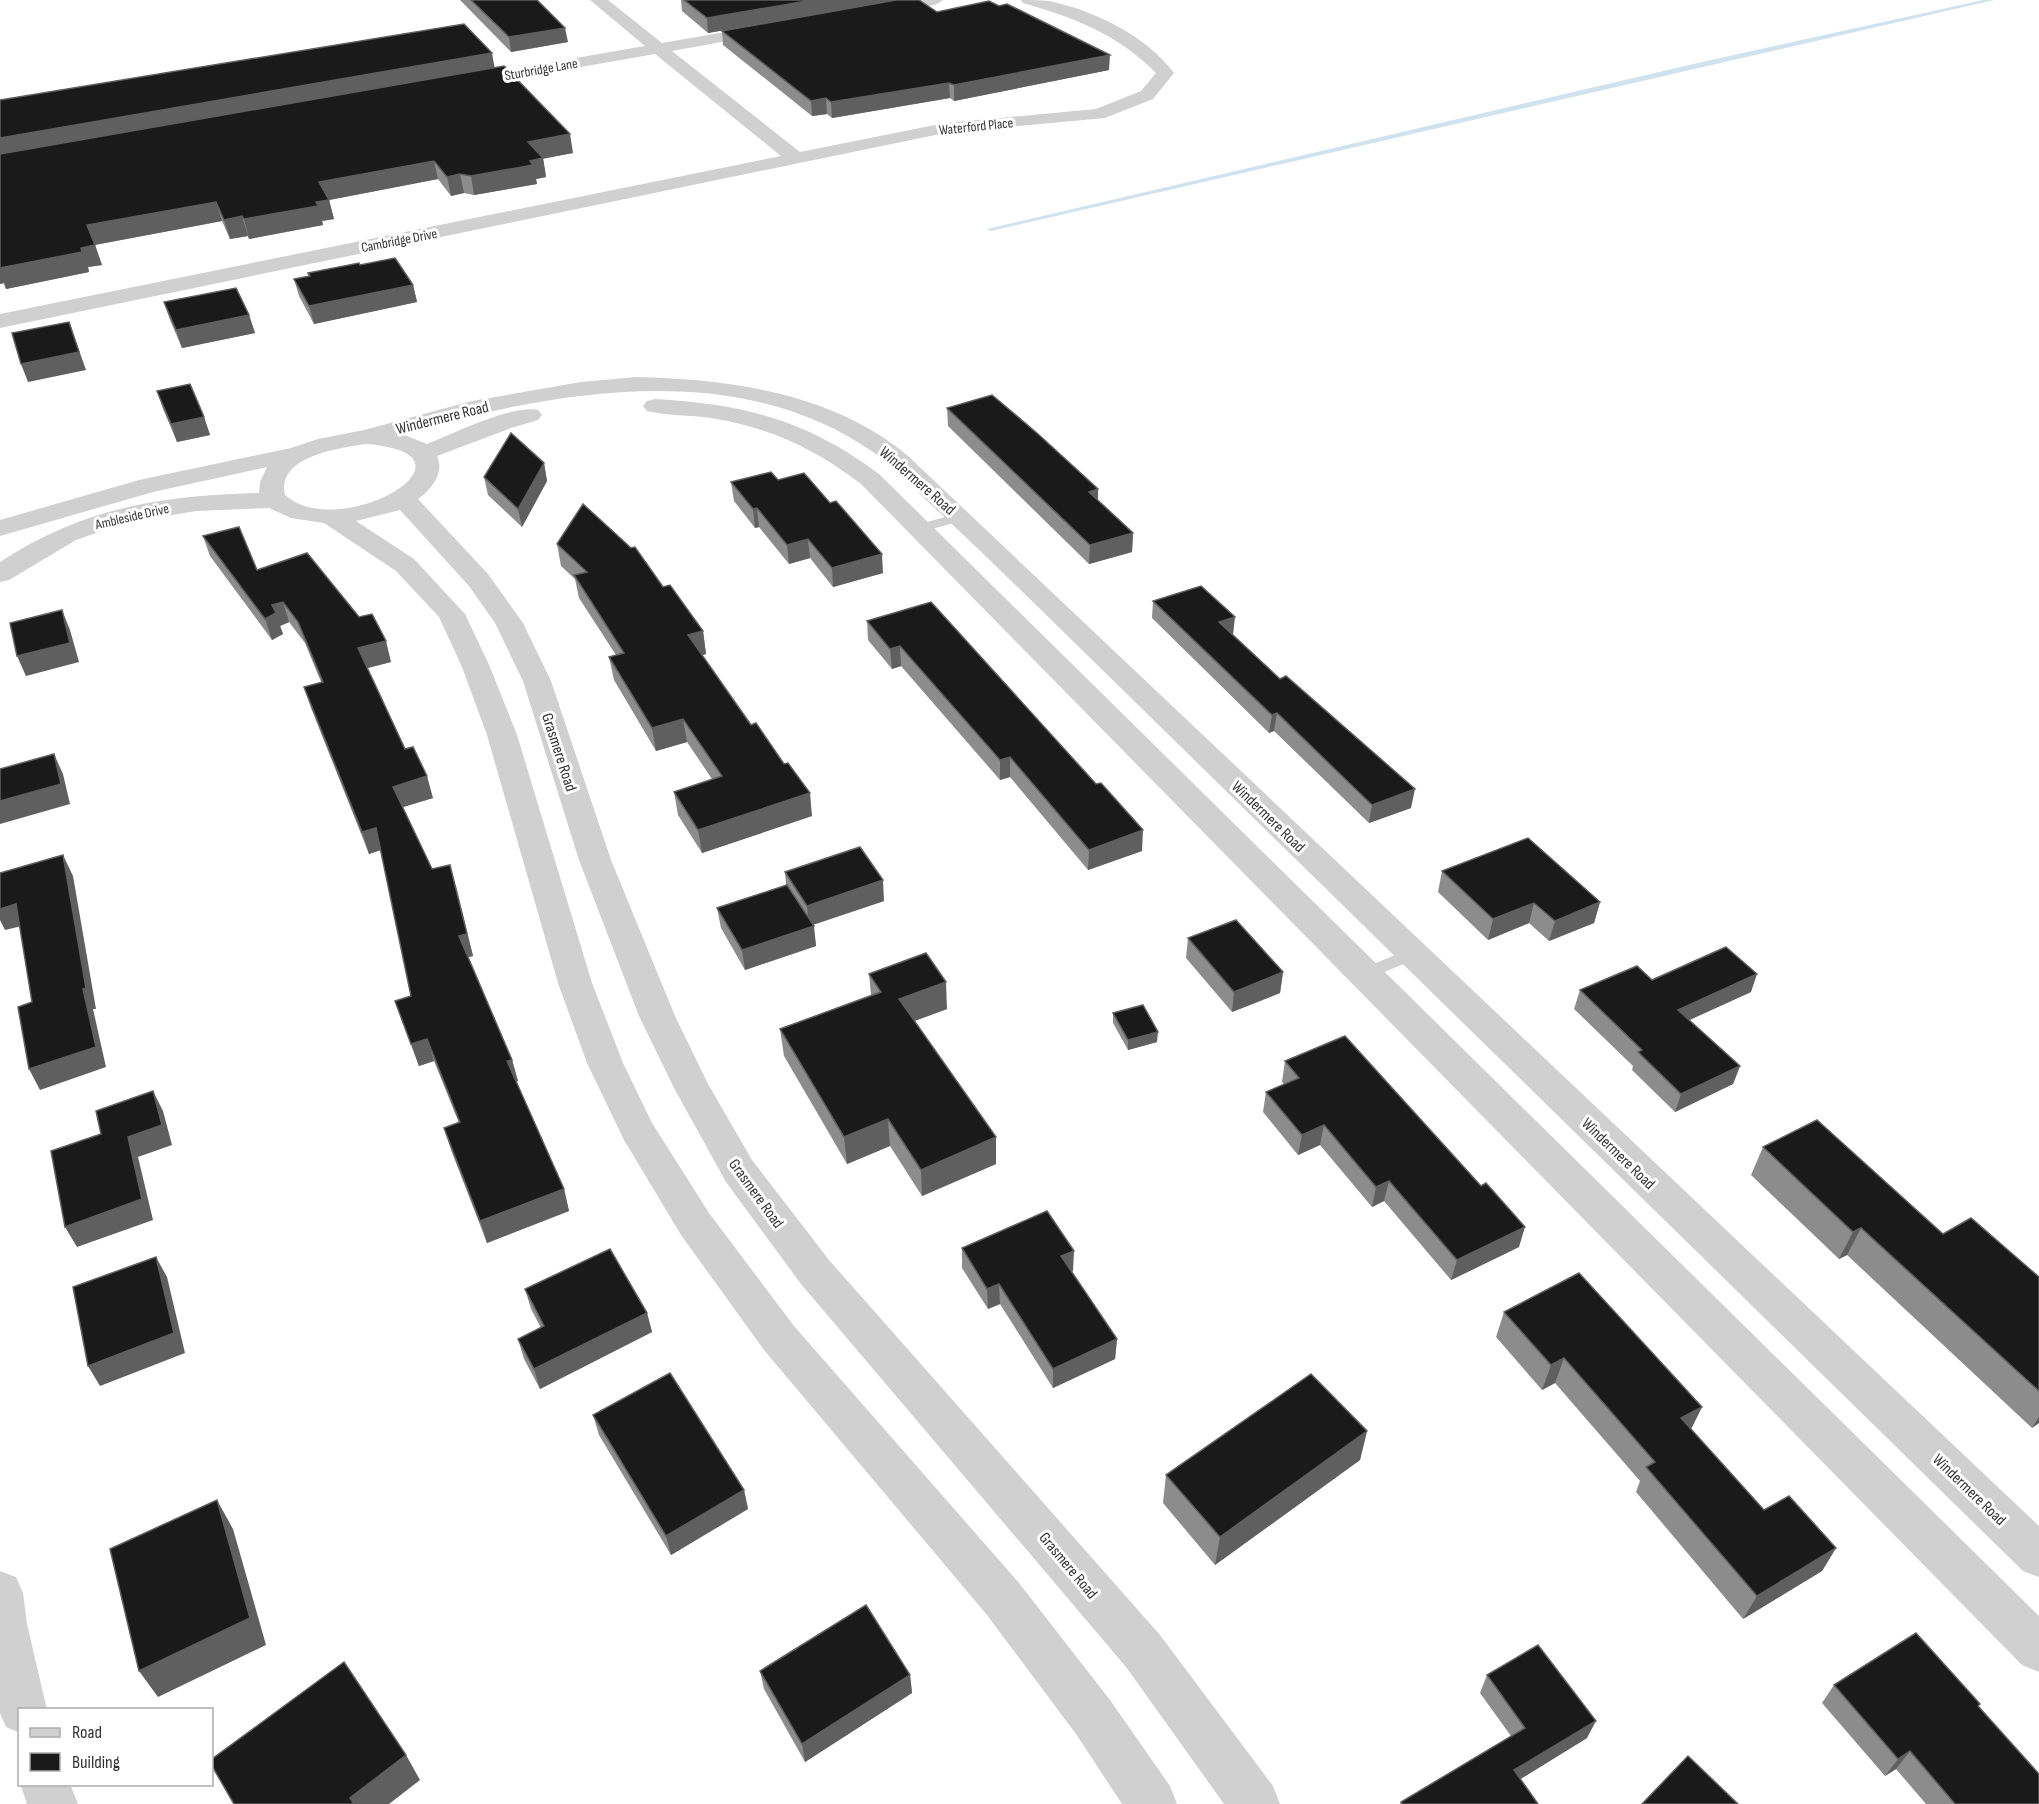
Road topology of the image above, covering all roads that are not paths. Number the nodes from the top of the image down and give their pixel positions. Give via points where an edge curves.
1 (598, 0) edge
2 (935, 0) edge
3 (1029, 0) edge
4 (862, 12) edge
5 (784, 26) edge
6 (657, 48) junction
7 (446, 86) edge
8 (797, 159) junction
9 (0, 321) edge
10 (366, 437) junction
11 (423, 453) junction
12 (299, 454) junction
13 (404, 498) junction
14 (276, 500) junction
15 (331, 516) junction
16 (960, 517) junction
17 (0, 528) edge
18 (921, 528) junction
19 (0, 574) edge
20 (1412, 954) junction
21 (1365, 974) junction
22 (2039, 1556) edge
23 (0, 1593) edge
24 (2039, 1649) edge
25 (23, 1708) edge
26 (44, 1786) edge
27 (53, 1804) edge
28 (1152, 1804) edge
29 (1255, 1804) edge

1 - 6 street
2 - 4 street
3 - 8 street, Waterford Place via 1084,16 1106,27 1150,56 1165,73 1147,95 1099,114 945,128
5 - 6 street
6 - 7 street, Sturbridge Lane
6 - 8 street
8 - 9 street, Cambridge Drive
10 - 11 street via 410,444
10 - 12 street via 319,445
10 - 16 street, Windermere Road via 452,413 560,392 635,384 716,386 802,408 877,444
11 - 13 street via 428,463 427,475
11 - 18 street, Windermere Road via 512,419 554,410 602,405 692,407 786,430 832,451 870,479
12 - 14 street via 282,465 273,477 271,489
12 - 17 street via 195,474
13 - 15 street via 357,514
13 - 29 street, Grasmere Road via 479,580 509,623 537,681 595,860 657,1016 739,1171 815,1272 1143,1651
14 - 15 street via 289,509
14 - 19 street, Ambleside Drive via 195,503 103,521 68,533
15 - 28 street via 405,566 450,614 502,735 575,983 605,1063 637,1130 695,1224 779,1338 1003,1599 1093,1717
16 - 18 lane
16 - 20 street, Windermere Road
18 - 21 street, Windermere Road
20 - 21 lane
20 - 22 street, Windermere Road
21 - 24 street, Windermere Road
23 - 25 street
26 - 27 street

